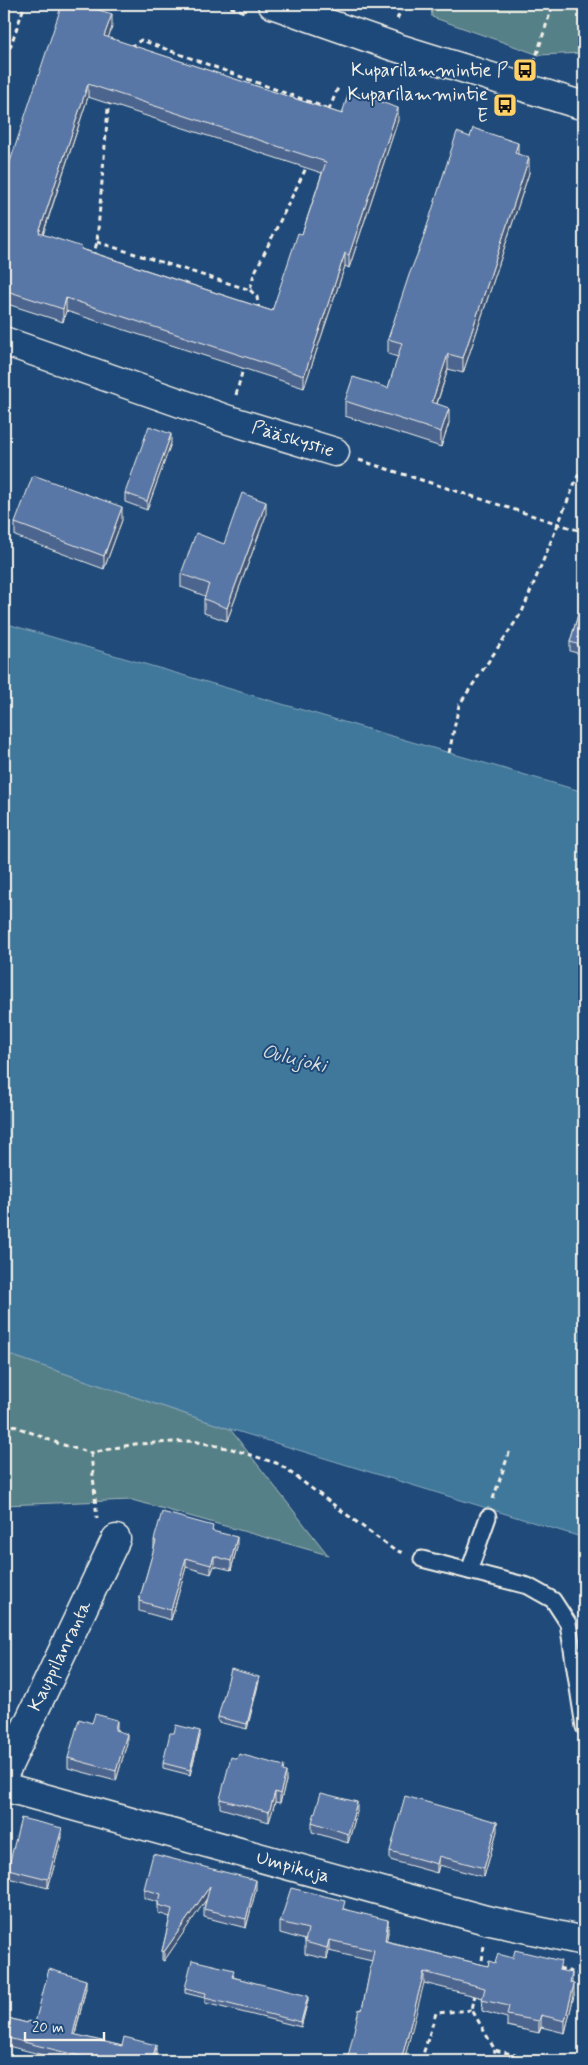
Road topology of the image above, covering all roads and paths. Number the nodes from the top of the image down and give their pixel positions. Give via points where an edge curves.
1 (24, 4) edge
2 (272, 4) edge
3 (404, 4) edge
4 (553, 4) edge
5 (395, 22) dead end
6 (126, 56) edge
7 (534, 63) dead end
8 (4, 65) edge
9 (339, 85) dead end
10 (111, 100) edge
11 (584, 106) edge
12 (329, 109) junction
13 (326, 118) edge
14 (308, 162) edge
15 (97, 242) junction
16 (92, 260) edge
17 (250, 290) junction
18 (257, 319) edge
19 (4, 341) edge
20 (245, 363) edge
21 (229, 420) junction
22 (335, 452) joint
23 (584, 461) edge
24 (559, 524) junction
25 (584, 532) edge
26 (449, 753) dead end
27 (4, 1422) edge
28 (510, 1450) dead end
29 (91, 1453) junction
30 (488, 1517) joint
31 (116, 1539) joint
32 (422, 1559) joint
33 (469, 1571) junction
34 (584, 1727) edge
35 (4, 1774) edge
36 (4, 1787) edge
37 (584, 1941) edge
38 (492, 1950) dead end
39 (554, 1967) edge
40 (480, 1972) edge
41 (584, 1976) edge
42 (476, 1991) edge
43 (472, 2010) junction
44 (495, 2050) junction
45 (421, 2061) edge
46 (492, 2061) edge
47 (539, 2061) edge

1 - 8 path
2 - 11 street via 394,47
3 - 5 path
4 - 7 path
6 - 12 path via 130,47 141,40
9 - 12 path
10 - 15 path
12 - 13 path
14 - 17 path via 254,274
15 - 16 path
15 - 17 path
17 - 18 path via 258,297 260,310
19 - 21 street, Pääskystie
20 - 21 path
21 - 22 street, Pääskystie
22 - 24 path, Pääskystie
23 - 24 path
24 - 25 path, Pääskystie
24 - 26 path via 522,612 459,705
27 - 29 path
28 - 30 path
29 - 31 path via 98,1524
29 - 32 path via 135,1444 193,1440 251,1455 279,1464 394,1550
30 - 33 lane
31 - 35 street, Kauppilanranta
32 - 33 lane
33 - 34 lane via 528,1586 553,1600 568,1623
36 - 37 street, Umpikuja via 477,1917
38 - 40 path via 484,1948
39 - 41 path
42 - 43 path
43 - 44 path
43 - 45 path via 436,2013
44 - 46 path
44 - 47 path

